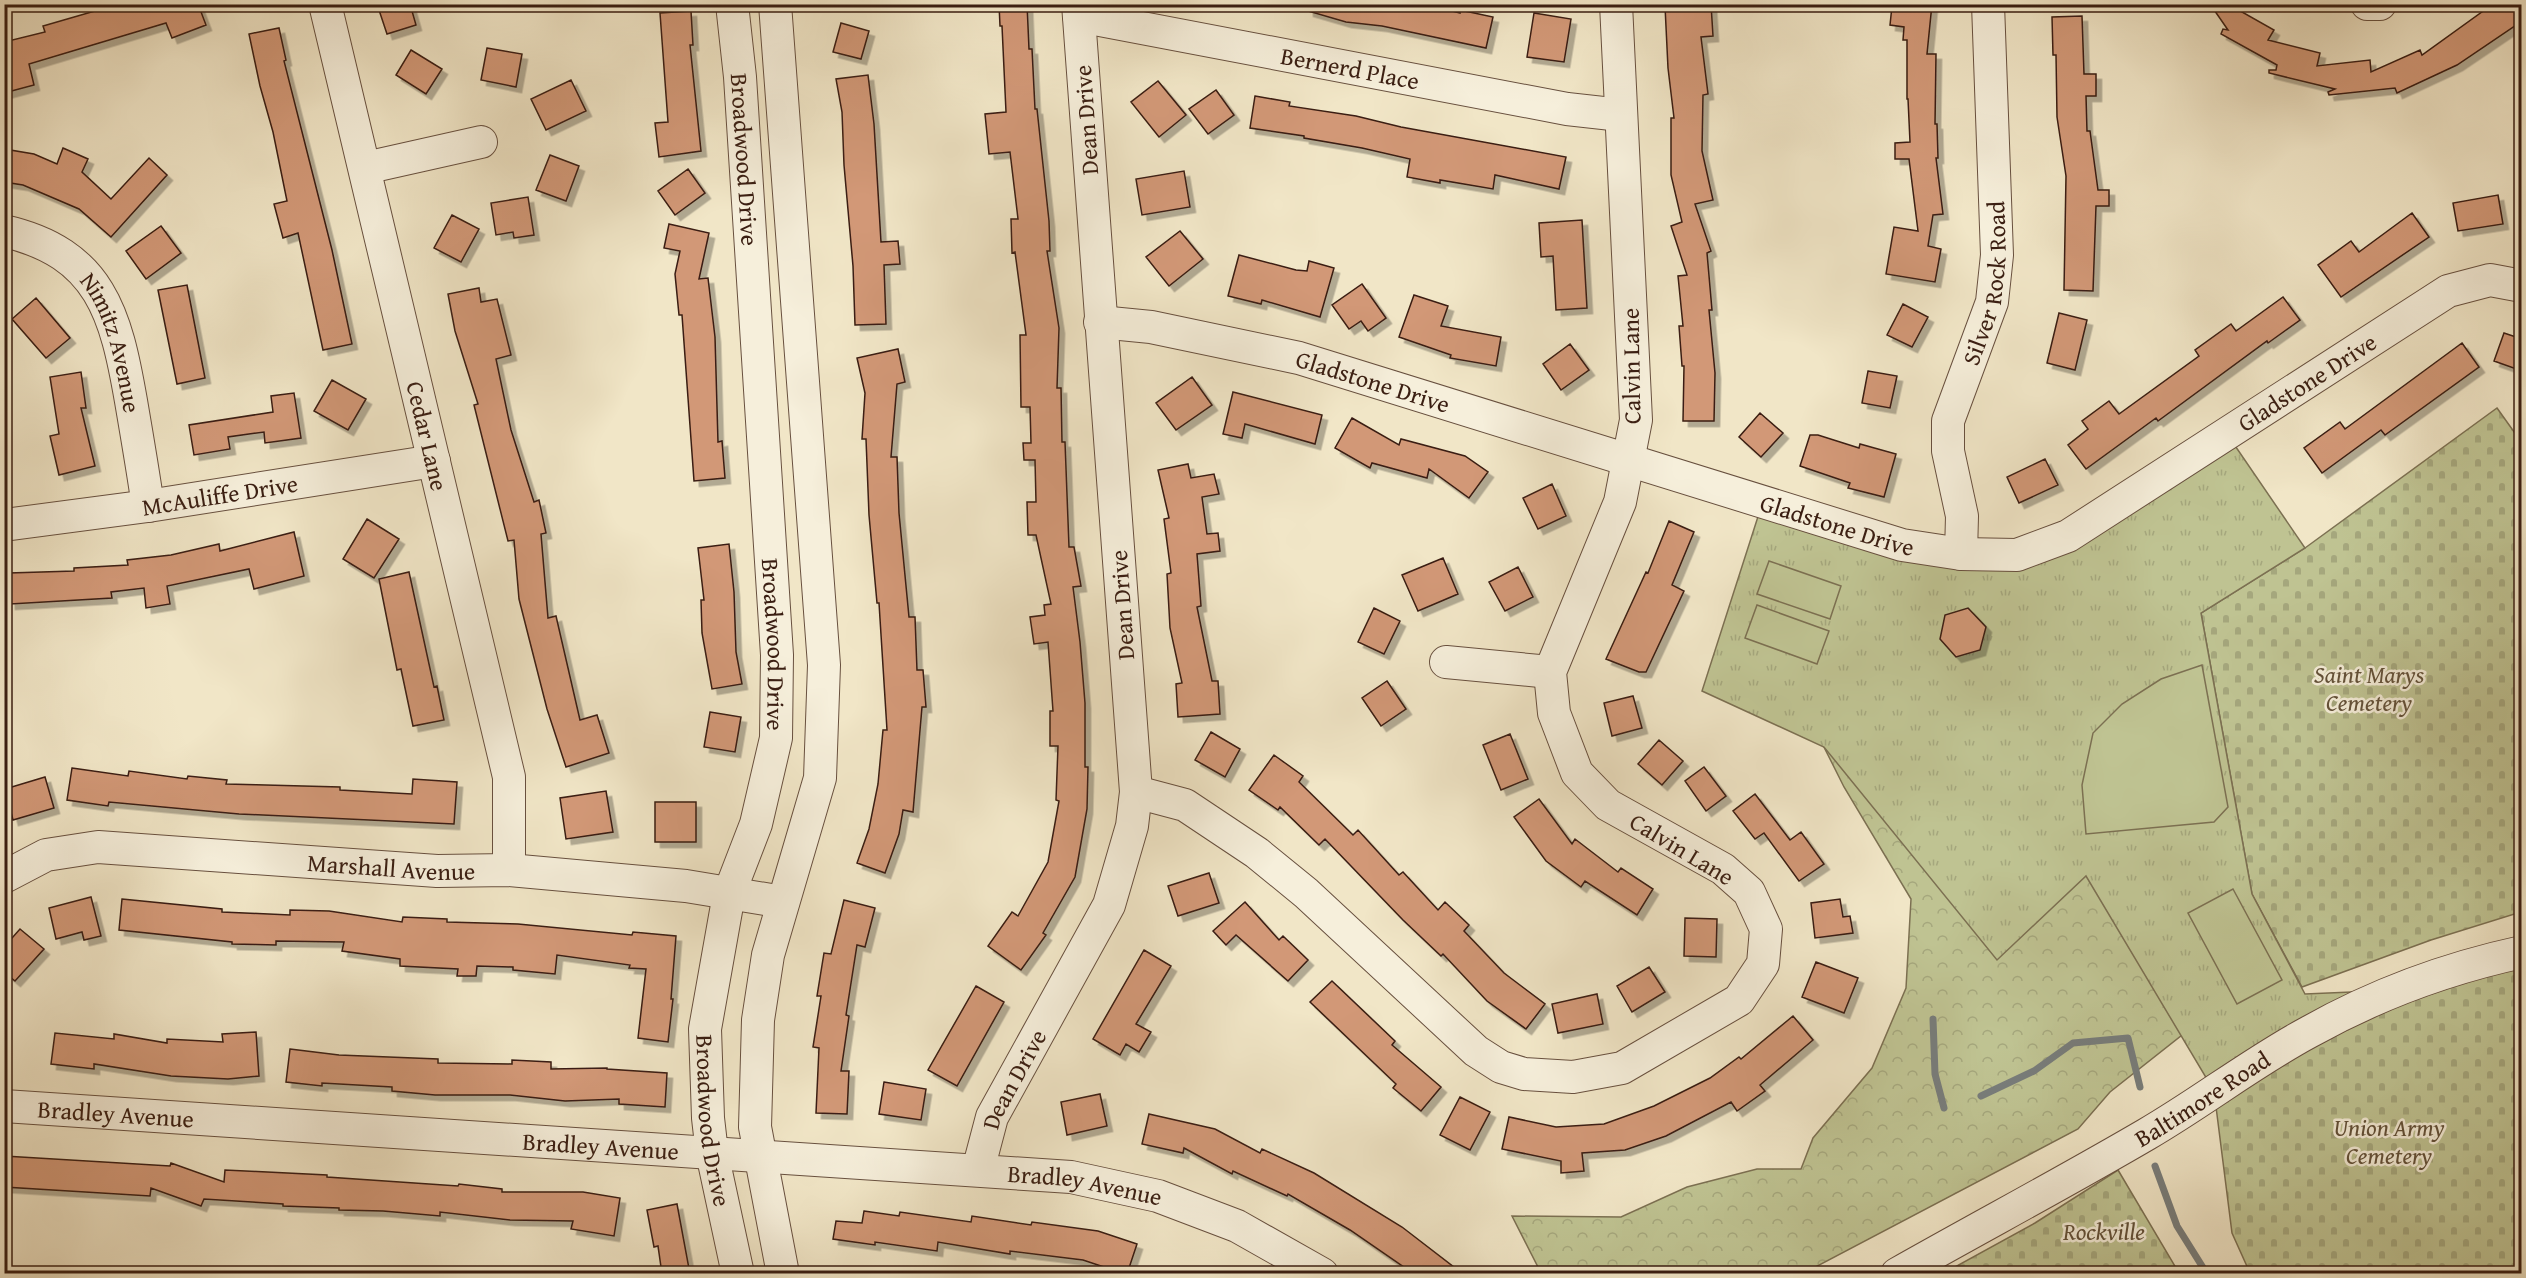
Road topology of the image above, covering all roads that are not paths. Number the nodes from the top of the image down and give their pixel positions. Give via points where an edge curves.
1 (325, 4) edge
2 (732, 4) edge
3 (775, 4) edge
4 (1616, 4) edge
5 (1988, 4) edge
6 (1078, 10) edge
7 (1621, 115) junction
8 (481, 142) dead end
9 (365, 168) junction
10 (4, 231) edge
11 (2522, 286) edge
12 (1100, 322) junction
13 (1628, 459) junction
14 (434, 461) junction
15 (148, 506) junction
16 (4, 525) edge
17 (1961, 554) junction
18 (1446, 662) dead end
19 (1550, 672) junction
20 (1136, 792) junction
21 (509, 870) junction
22 (4, 876) edge
23 (729, 894) junction
24 (783, 902) junction
25 (2522, 952) edge
26 (4, 1106) edge
27 (712, 1153) junction
28 (760, 1156) junction
29 (978, 1170) junction
30 (1313, 1271) edge
31 (738, 1274) edge
32 (783, 1274) edge
33 (1897, 1274) edge

1 - 9 street, Cedar Lane
2 - 23 street, Broadwood Drive via 777,655 776,738 756,824
3 - 24 street, Broadwood Drive via 824,665 820,778
4 - 7 street, Calvin Lane
5 - 17 street, Silver Rock Road via 1997,255 1992,302 1948,421 1948,451 1962,516
6 - 7 street, Bernerd Place via 1567,109
6 - 12 street, Dean Drive
7 - 13 street, Calvin Lane via 1636,420
8 - 9 street
9 - 14 street, Cedar Lane
10 - 15 street, Nimitz Avenue via 55,249 81,269 104,298 122,348
11 - 17 street, Gladstone Drive via 2490,280 2448,291 2068,536 2017,555
12 - 13 street, Gladstone Drive via 1151,327 1299,358
12 - 20 street, Dean Drive
13 - 17 street, Gladstone Drive via 1902,545
13 - 19 street, Calvin Lane via 1620,502
14 - 15 street, McAuliffe Drive
14 - 21 street, Cedar Lane via 509,777
15 - 16 street, McAuliffe Drive
18 - 19 street
19 - 20 street, Calvin Lane via 1554,712 1577,773 1608,805 1723,869 1749,892 1766,929 1763,964 1739,1000 1622,1068 1573,1077 1524,1074 1501,1068 1476,1051 1306,892 1257,853 1185,805
20 - 29 street, Dean Drive via 1132,826 1109,905 992,1117
21 - 22 street, Marshall Avenue via 437,871 98,847 46,855
21 - 23 street, Marshall Avenue via 686,886
23 - 24 street, Marshall Avenue
23 - 27 street, Broadwood Drive via 705,1029
24 - 28 street, Broadwood Drive via 768,955 758,1020 755,1127
25 - 33 street, Baltimore Road via 2489,959 2369,1001 2308,1032 2149,1133
26 - 27 street, Bradley Avenue
27 - 28 street, Bradley Avenue
27 - 31 street, Broadwood Drive
28 - 29 street, Bradley Avenue
28 - 32 street, Broadwood Drive
29 - 30 street, Bradley Avenue via 1071,1177 1158,1196 1237,1226

